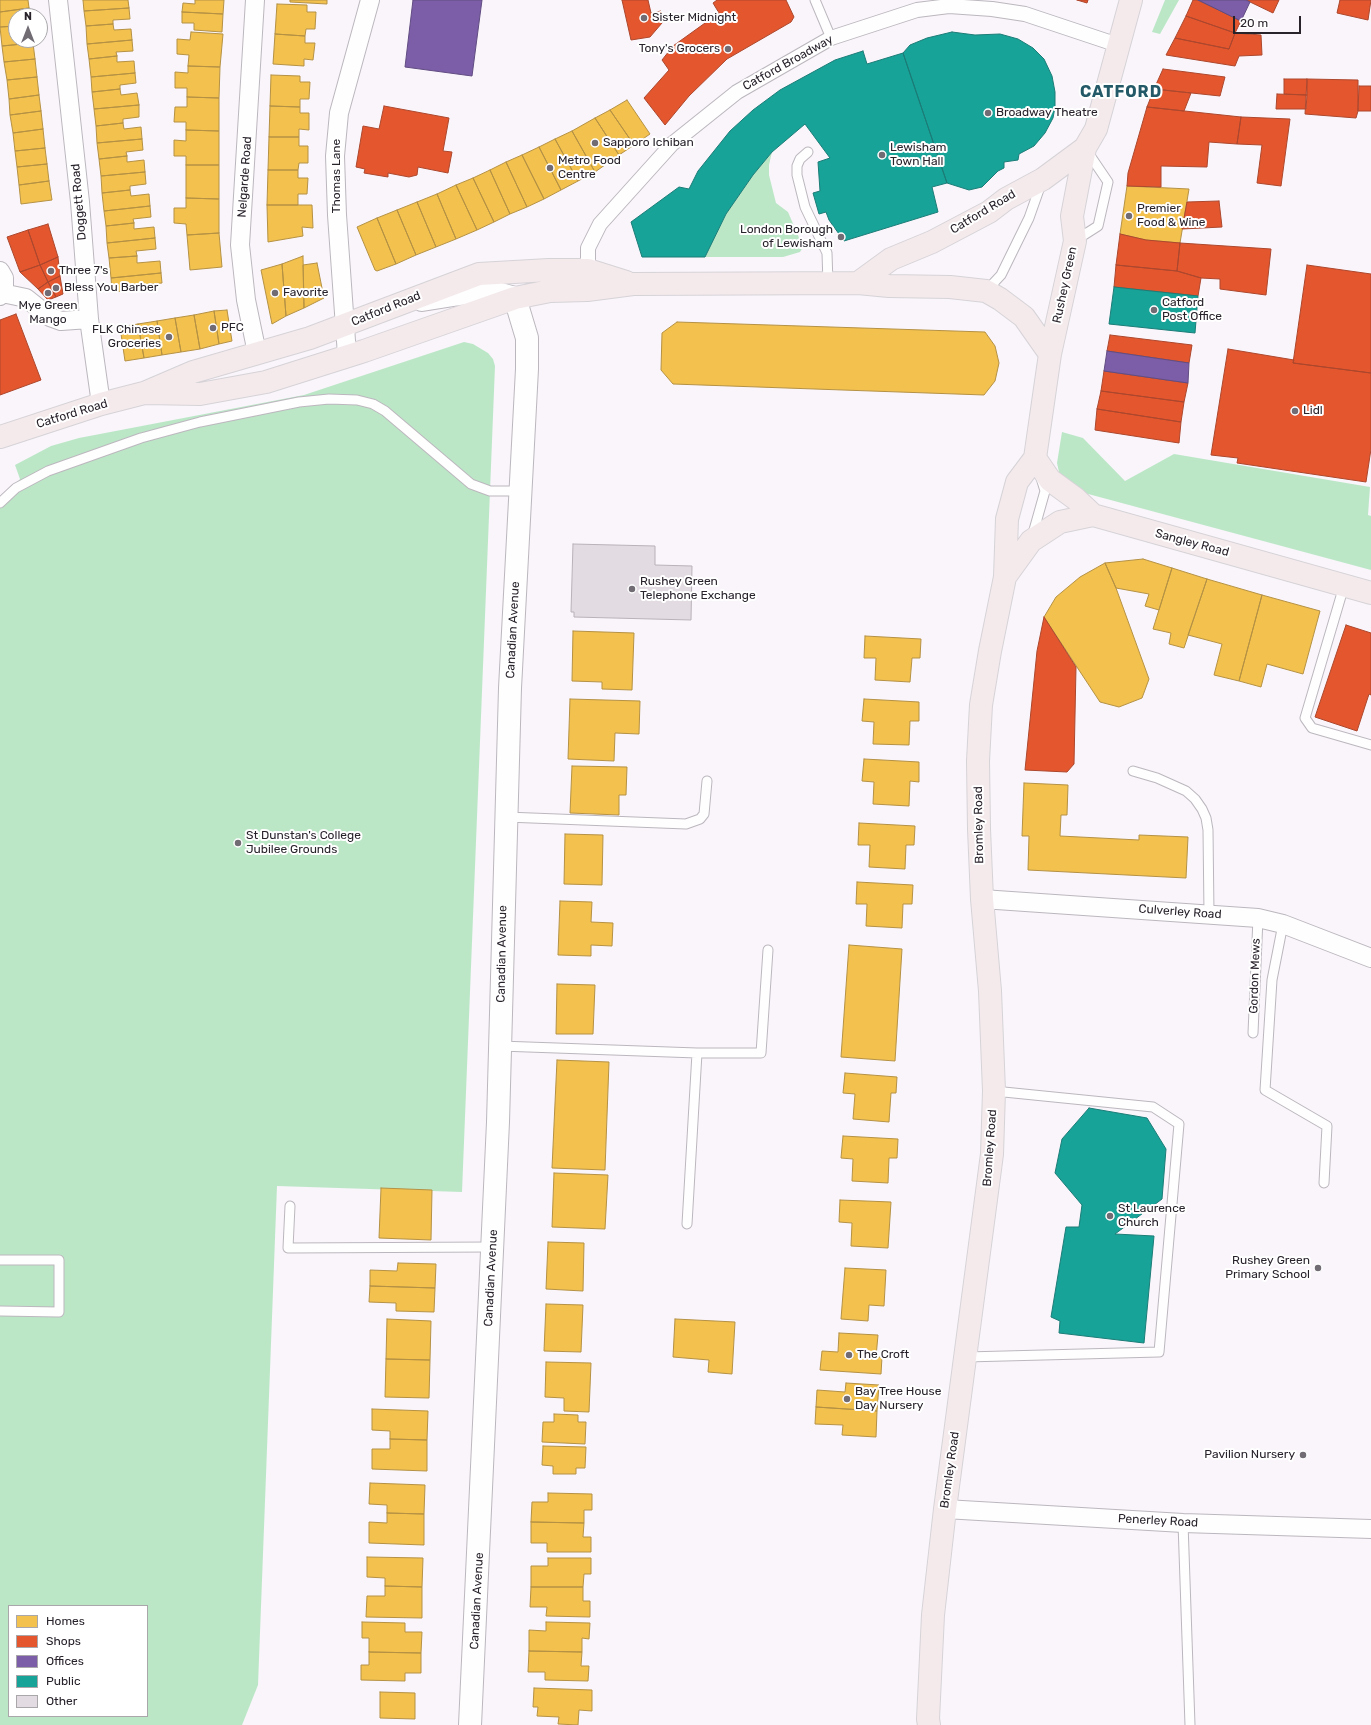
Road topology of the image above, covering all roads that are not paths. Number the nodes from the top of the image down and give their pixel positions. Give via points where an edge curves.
1 (58, 0) edge
2 (255, 0) edge
3 (370, 0) edge
4 (815, 0) edge
5 (1131, 0) edge
6 (993, 4) edge
7 (831, 38) junction
8 (1118, 45) junction
9 (1085, 148) junction
10 (808, 152) dead end
11 (1043, 179) junction
12 (1075, 241) junction
13 (588, 270) junction
14 (0, 271) edge
15 (858, 283) junction
16 (633, 284) junction
17 (828, 284) junction
18 (986, 291) junction
19 (1, 295) edge
20 (515, 298) junction
21 (403, 303) junction
22 (89, 319) junction
23 (345, 326) junction
24 (257, 353) junction
25 (1050, 354) junction
26 (347, 356) junction
27 (144, 393) junction
28 (101, 404) junction
29 (0, 437) edge
30 (1035, 458) junction
31 (521, 491) junction
32 (0, 503) edge
33 (1093, 515) junction
34 (1031, 541) junction
35 (1006, 578) junction
36 (1344, 584) junction
37 (1371, 593) edge
38 (1371, 745) edge
39 (1134, 770) dead end
40 (707, 781) dead end
41 (506, 816) junction
42 (982, 899) junction
43 (1210, 914) junction
44 (1258, 918) junction
45 (1283, 924) junction
46 (768, 950) dead end
47 (1371, 958) edge
48 (1253, 1033) dead end
49 (500, 1046) junction
50 (697, 1053) junction
51 (994, 1091) junction
52 (1324, 1183) dead end
53 (290, 1206) dead end
54 (687, 1224) dead end
55 (492, 1247) junction
56 (0, 1260) edge
57 (0, 1311) edge
58 (966, 1357) junction
59 (945, 1509) junction
60 (1183, 1523) junction
61 (1371, 1529) edge
62 (927, 1723) edge
63 (470, 1725) edge
64 (1190, 1725) edge

1 - 22 street, Doggett Road via 80,202
2 - 24 street, Nelgarde Road via 240,244 246,300
3 - 23 street, Thomas Lane via 340,113 335,156
4 - 7 lane
5 - 8 highway, Rushey Green
6 - 7 street, Catford Broadway via 917,10
6 - 8 street, Catford Broadway
7 - 13 street, Catford Broadway via 737,92 672,144 600,224 588,248
8 - 9 highway, Rushey Green via 1096,129
9 - 11 highway, Catford Road
9 - 12 highway, Rushey Green via 1072,216
9 - 12 lane via 1108,182 1098,226
10 - 17 lane via 800,159 797,175 806,207 827,253
11 - 15 highway, Catford Road via 932,242 891,259
11 - 18 lane via 1029,218 1001,275
12 - 25 highway, Rushey Green
13 - 16 highway, Catford Road
13 - 21 highway, Catford Road via 479,274
14 - 19 street via 4,278
15 - 17 highway, Catford Road
15 - 18 highway, Catford Road
16 - 17 highway, Catford Road
16 - 20 highway, Catford Road via 587,290 550,291
18 - 25 highway, Catford Road via 1024,318
19 - 22 street via 26,298 50,317 61,320
20 - 21 street via 485,290
20 - 26 highway, Catford Road
20 - 31 street, Canadian Avenue via 527,338
21 - 23 highway, Catford Road
22 - 28 street, Doggett Road
23 - 24 highway, Catford Road
23 - 26 street, Thomas Lane
24 - 27 highway, Catford Road via 193,372
25 - 30 highway, Rushey Green
26 - 27 highway, Catford Road via 266,382 200,394
27 - 28 highway, Catford Road
28 - 29 highway, Catford Road
30 - 33 highway, Sangley Road via 1050,480
30 - 34 lane via 1045,491
30 - 35 highway, Bromley Road via 1017,482 1007,518
31 - 32 lane via 490,491 471,484 385,411 373,404 357,400 328,399 299,402 141,438 48,471 16,488
31 - 41 street, Canadian Avenue
33 - 34 highway, Bromley Road via 1060,522
33 - 36 highway, Sangley Road
34 - 35 highway, Bromley Road
35 - 42 highway, Bromley Road via 990,651 982,705 978,761
36 - 37 highway, Sangley Road
36 - 38 lane via 1305,718 1312,728
39 - 43 lane via 1186,791 1196,799 1202,809 1208,830
40 - 41 lane via 704,814 700,819 686,824
41 - 49 street, Canadian Avenue
42 - 43 street, Culverley Road
42 - 51 highway, Bromley Road via 990,991
43 - 44 street, Culverley Road
44 - 45 street, Culverley Road
44 - 48 lane, Gordon Mews
45 - 47 street, Culverley Road
45 - 52 lane via 1272,980 1265,1090 1327,1126
46 - 50 lane via 761,1053
49 - 50 lane
49 - 55 street, Canadian Avenue
50 - 54 lane
51 - 58 highway, Bromley Road via 992,1154
51 - 58 lane via 1153,1107 1179,1124 1159,1352
53 - 55 lane via 288,1248
55 - 63 street, Canadian Avenue
56 - 57 lane via 59,1260 59,1312
58 - 59 highway, Bromley Road
59 - 60 street, Penerley Road
59 - 62 highway, Bromley Road via 934,1615
60 - 61 street, Penerley Road
60 - 64 lane

